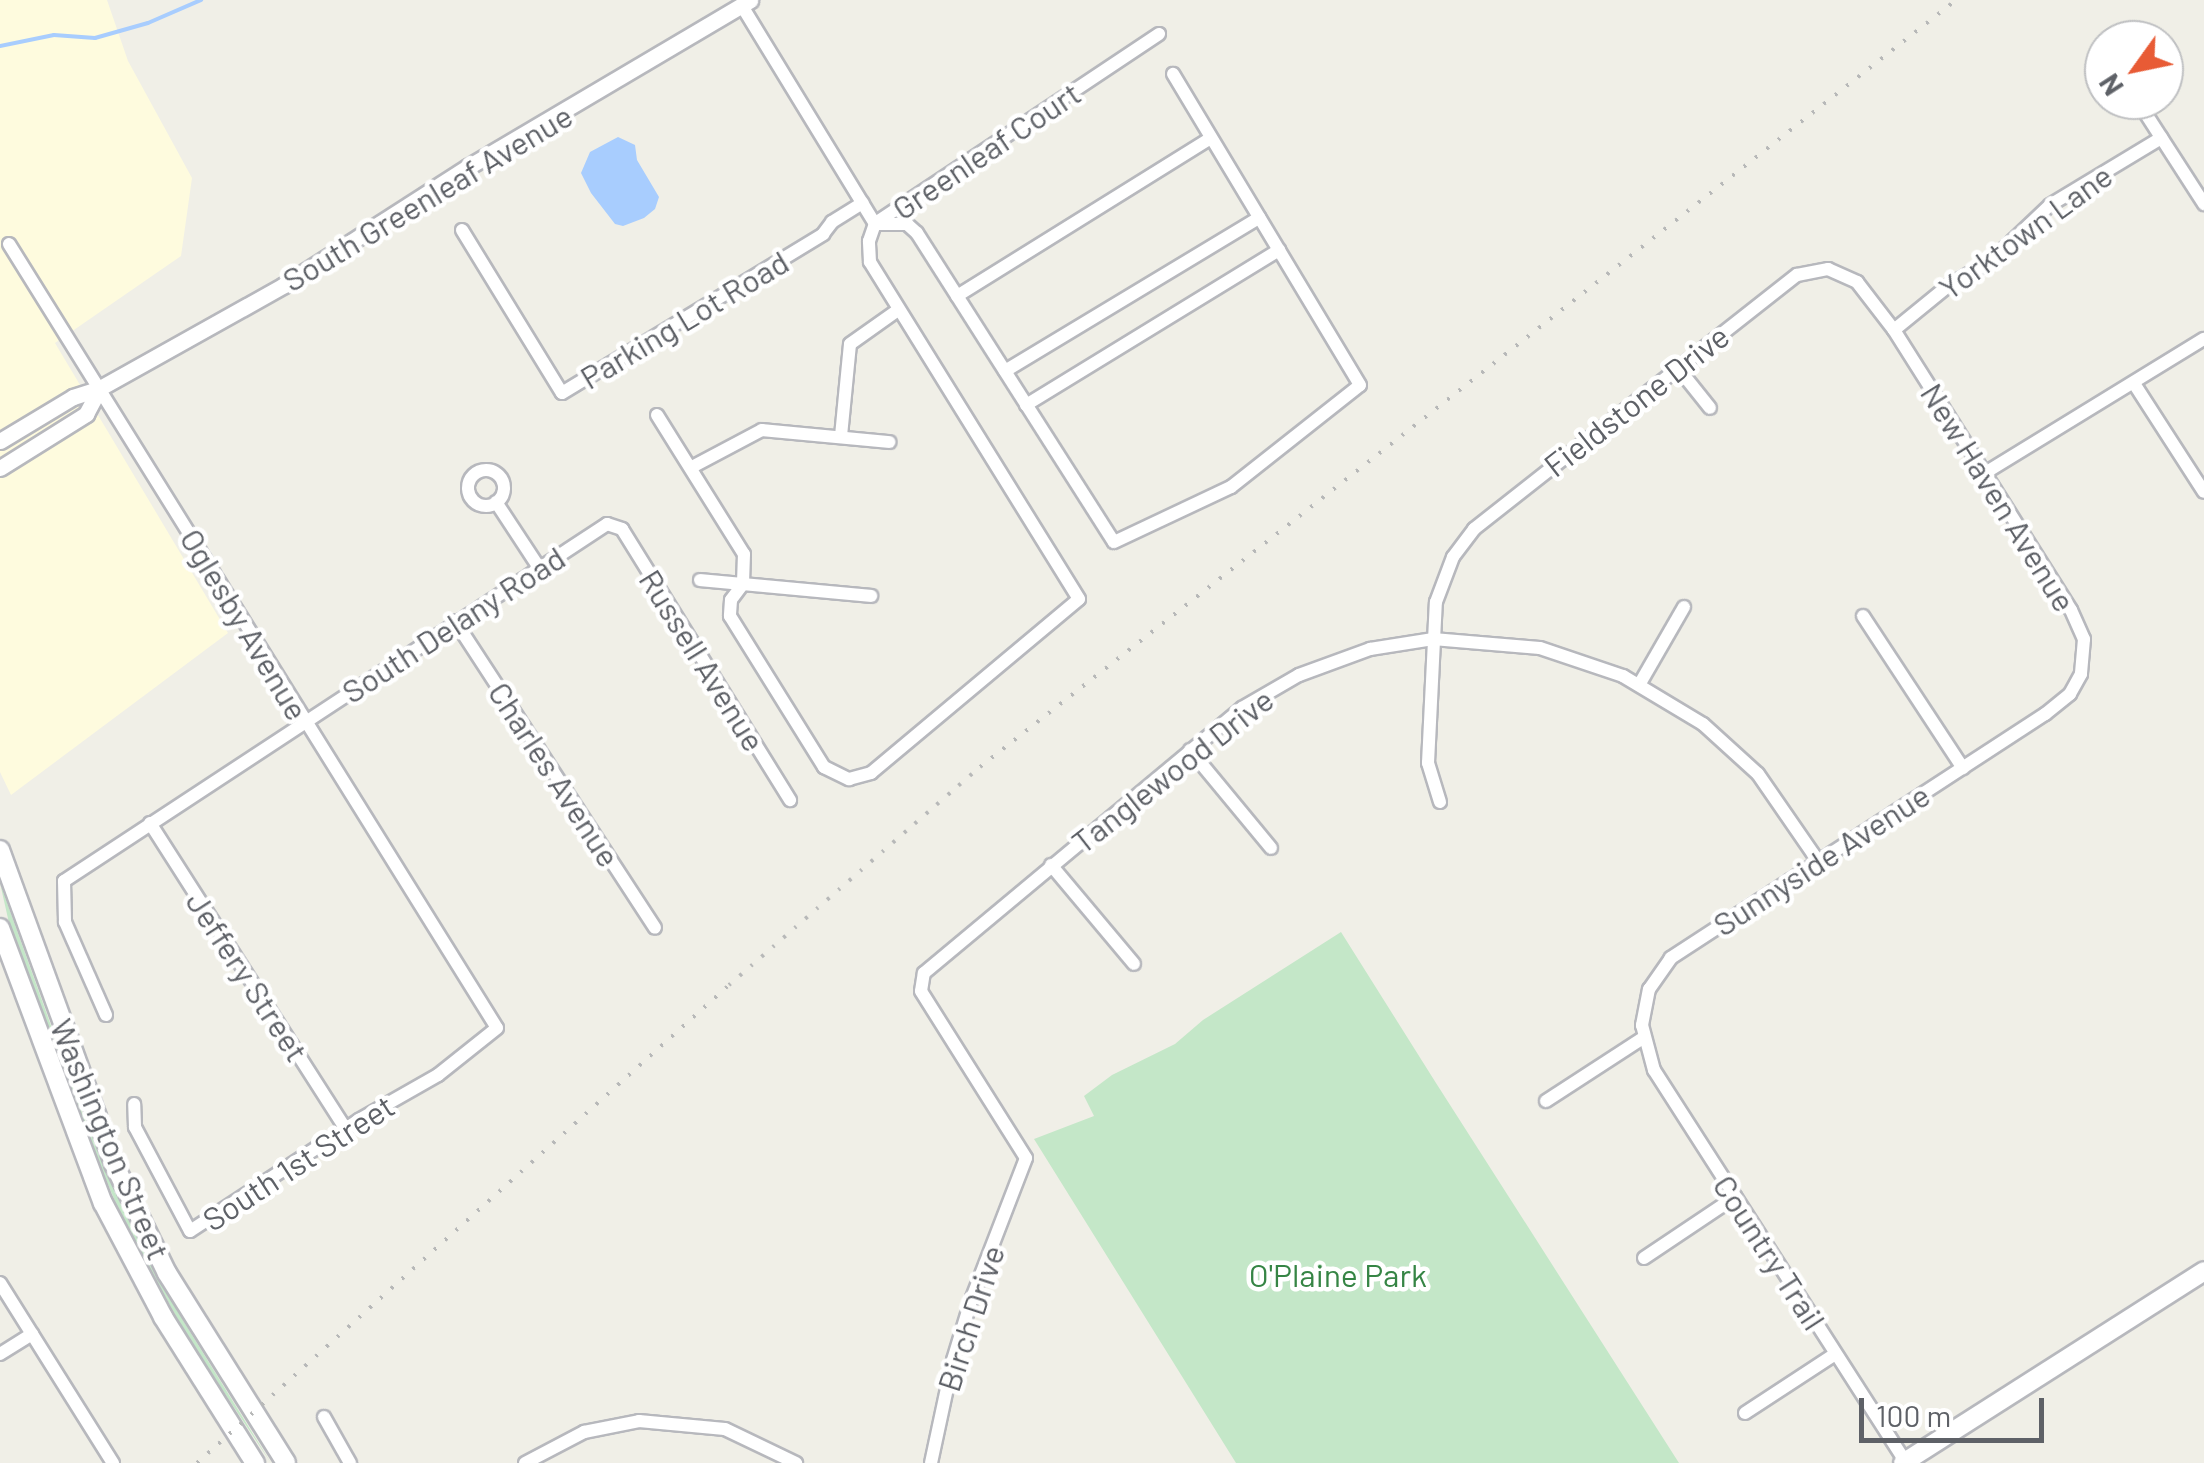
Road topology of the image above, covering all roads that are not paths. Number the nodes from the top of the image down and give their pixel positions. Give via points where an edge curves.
1 (746, 3) edge
2 (1159, 34) dead end
3 (1172, 74) dead end
4 (2150, 120) edge
5 (1211, 138) junction
6 (2161, 138) junction
7 (863, 204) junction
8 (2204, 204) edge
9 (1260, 218) junction
10 (875, 224) junction
11 (462, 230) dead end
12 (9, 244) dead end
13 (1279, 250) junction
14 (956, 296) junction
15 (898, 310) junction
16 (1894, 330) junction
17 (2204, 340) edge
18 (1678, 368) junction
19 (1005, 371) junction
20 (2135, 384) junction
21 (100, 388) junction
22 (1026, 405) junction
23 (1710, 408) dead end
24 (658, 414) dead end
25 (841, 436) junction
26 (0, 442) edge
27 (889, 442) dead end
28 (0, 468) edge
29 (692, 468) junction
30 (1985, 473) junction
31 (2204, 492) edge
32 (496, 502) dead end
33 (613, 524) joint
34 (538, 566) junction
35 (700, 580) dead end
36 (743, 584) junction
37 (871, 596) dead end
38 (1684, 607) dead end
39 (1863, 616) dead end
40 (455, 621) junction
41 (1433, 640) junction
42 (1639, 685) junction
43 (2046, 714) joint
44 (304, 722) junction
45 (1190, 750) junction
46 (1963, 768) junction
47 (790, 800) dead end
48 (1440, 802) dead end
49 (150, 823) junction
50 (1271, 848) dead end
51 (0, 850) edge
52 (1818, 861) junction
53 (1051, 865) junction
54 (0, 928) edge
55 (654, 928) dead end
56 (1134, 964) dead end
57 (482, 1004) joint
58 (106, 1015) dead end
59 (1643, 1038) junction
60 (1546, 1100) dead end
61 (134, 1104) dead end
62 (346, 1129) junction
63 (1018, 1176) joint
64 (1735, 1198) junction
65 (1644, 1258) dead end
66 (2204, 1271) edge
67 (0, 1283) edge
68 (32, 1334) junction
69 (0, 1354) edge
70 (1836, 1354) junction
71 (1745, 1413) dead end
72 (324, 1417) dead end
73 (113, 1463) edge
74 (255, 1463) edge
75 (286, 1463) edge
76 (350, 1463) edge
77 (525, 1463) edge
78 (796, 1463) edge
79 (931, 1463) edge
80 (1905, 1463) edge

1 - 7 street, Greenleaf Court
1 - 21 street, South Greenleaf Avenue
2 - 10 street, Greenleaf Court
3 - 5 street
4 - 6 street
5 - 9 street
5 - 14 street
6 - 8 street
6 - 16 street, Yorktown Lane via 2050,205 1991,260
7 - 10 street, Greenleaf Court
7 - 11 street, Parking Lot Road via 562,393
9 - 13 street
9 - 19 street
10 - 14 street via 907,224
10 - 15 street via 870,262
12 - 21 street, Oglesby Avenue
13 - 22 street
13 - 22 street via 1360,385 1231,486 1114,542
14 - 19 street
15 - 25 street via 850,344
15 - 36 street via 1079,599 871,773 849,779 824,767 730,616 731,600
16 - 18 street, Fieldstone Drive via 1857,282 1828,269 1797,275
16 - 30 street, New Haven Avenue
17 - 20 street
18 - 23 street
18 - 41 street, Fieldstone Drive via 1474,529 1441,586
19 - 22 street
20 - 30 street
20 - 31 street
21 - 26 street, South Greenleaf Avenue
21 - 28 street, South Greenleaf Avenue via 86,414
21 - 44 street, Oglesby Avenue
24 - 29 street
25 - 27 street
25 - 29 street via 762,430
29 - 36 street via 744,554
30 - 43 street, New Haven Avenue via 2084,639 2081,674
32 - 34 street
33 - 34 street, South Delany Road
33 - 47 street, Russell Avenue
34 - 40 street, South Delany Road
35 - 36 street
36 - 37 street
38 - 42 street
39 - 46 street
40 - 44 street, South Delany Road
40 - 55 street, Charles Avenue
41 - 42 street, Tanglewood Drive via 1540,648
41 - 45 street, Tanglewood Drive via 1370,650 1299,676 1242,708
41 - 48 street, Fieldstone Drive via 1428,763
42 - 52 street, Tanglewood Drive via 1739,754
43 - 46 street, Sunnyside Avenue
44 - 49 street, South Delany Road
44 - 57 street, Oglesby Avenue
45 - 50 street
45 - 53 street, Tanglewood Drive
46 - 52 street, Sunnyside Avenue
49 - 58 street, South Delany Road via 64,881 65,922
49 - 62 street, Jeffery Street
51 - 75 main road, Washington Street via 114,1164 168,1273
52 - 59 street, Sunnyside Avenue via 1671,958 1649,988
53 - 56 street
53 - 63 street, Tanglewood Drive via 924,972 920,991 1026,1158
54 - 74 main road, Washington Street via 102,1203 162,1317
57 - 62 street, South 1st Street via 497,1028 486,1041
59 - 60 street
59 - 64 street, Country Trail via 1654,1070
61 - 62 street, South 1st Street via 135,1127 190,1231
63 - 79 street, Birch Drive via 962,1329
64 - 65 street
64 - 70 street, Country Trail
66 - 80 main road
67 - 68 street
68 - 69 street
68 - 73 street
70 - 71 street
70 - 80 street, Country Trail
72 - 76 street
77 - 78 street via 584,1432 639,1421 725,1429

